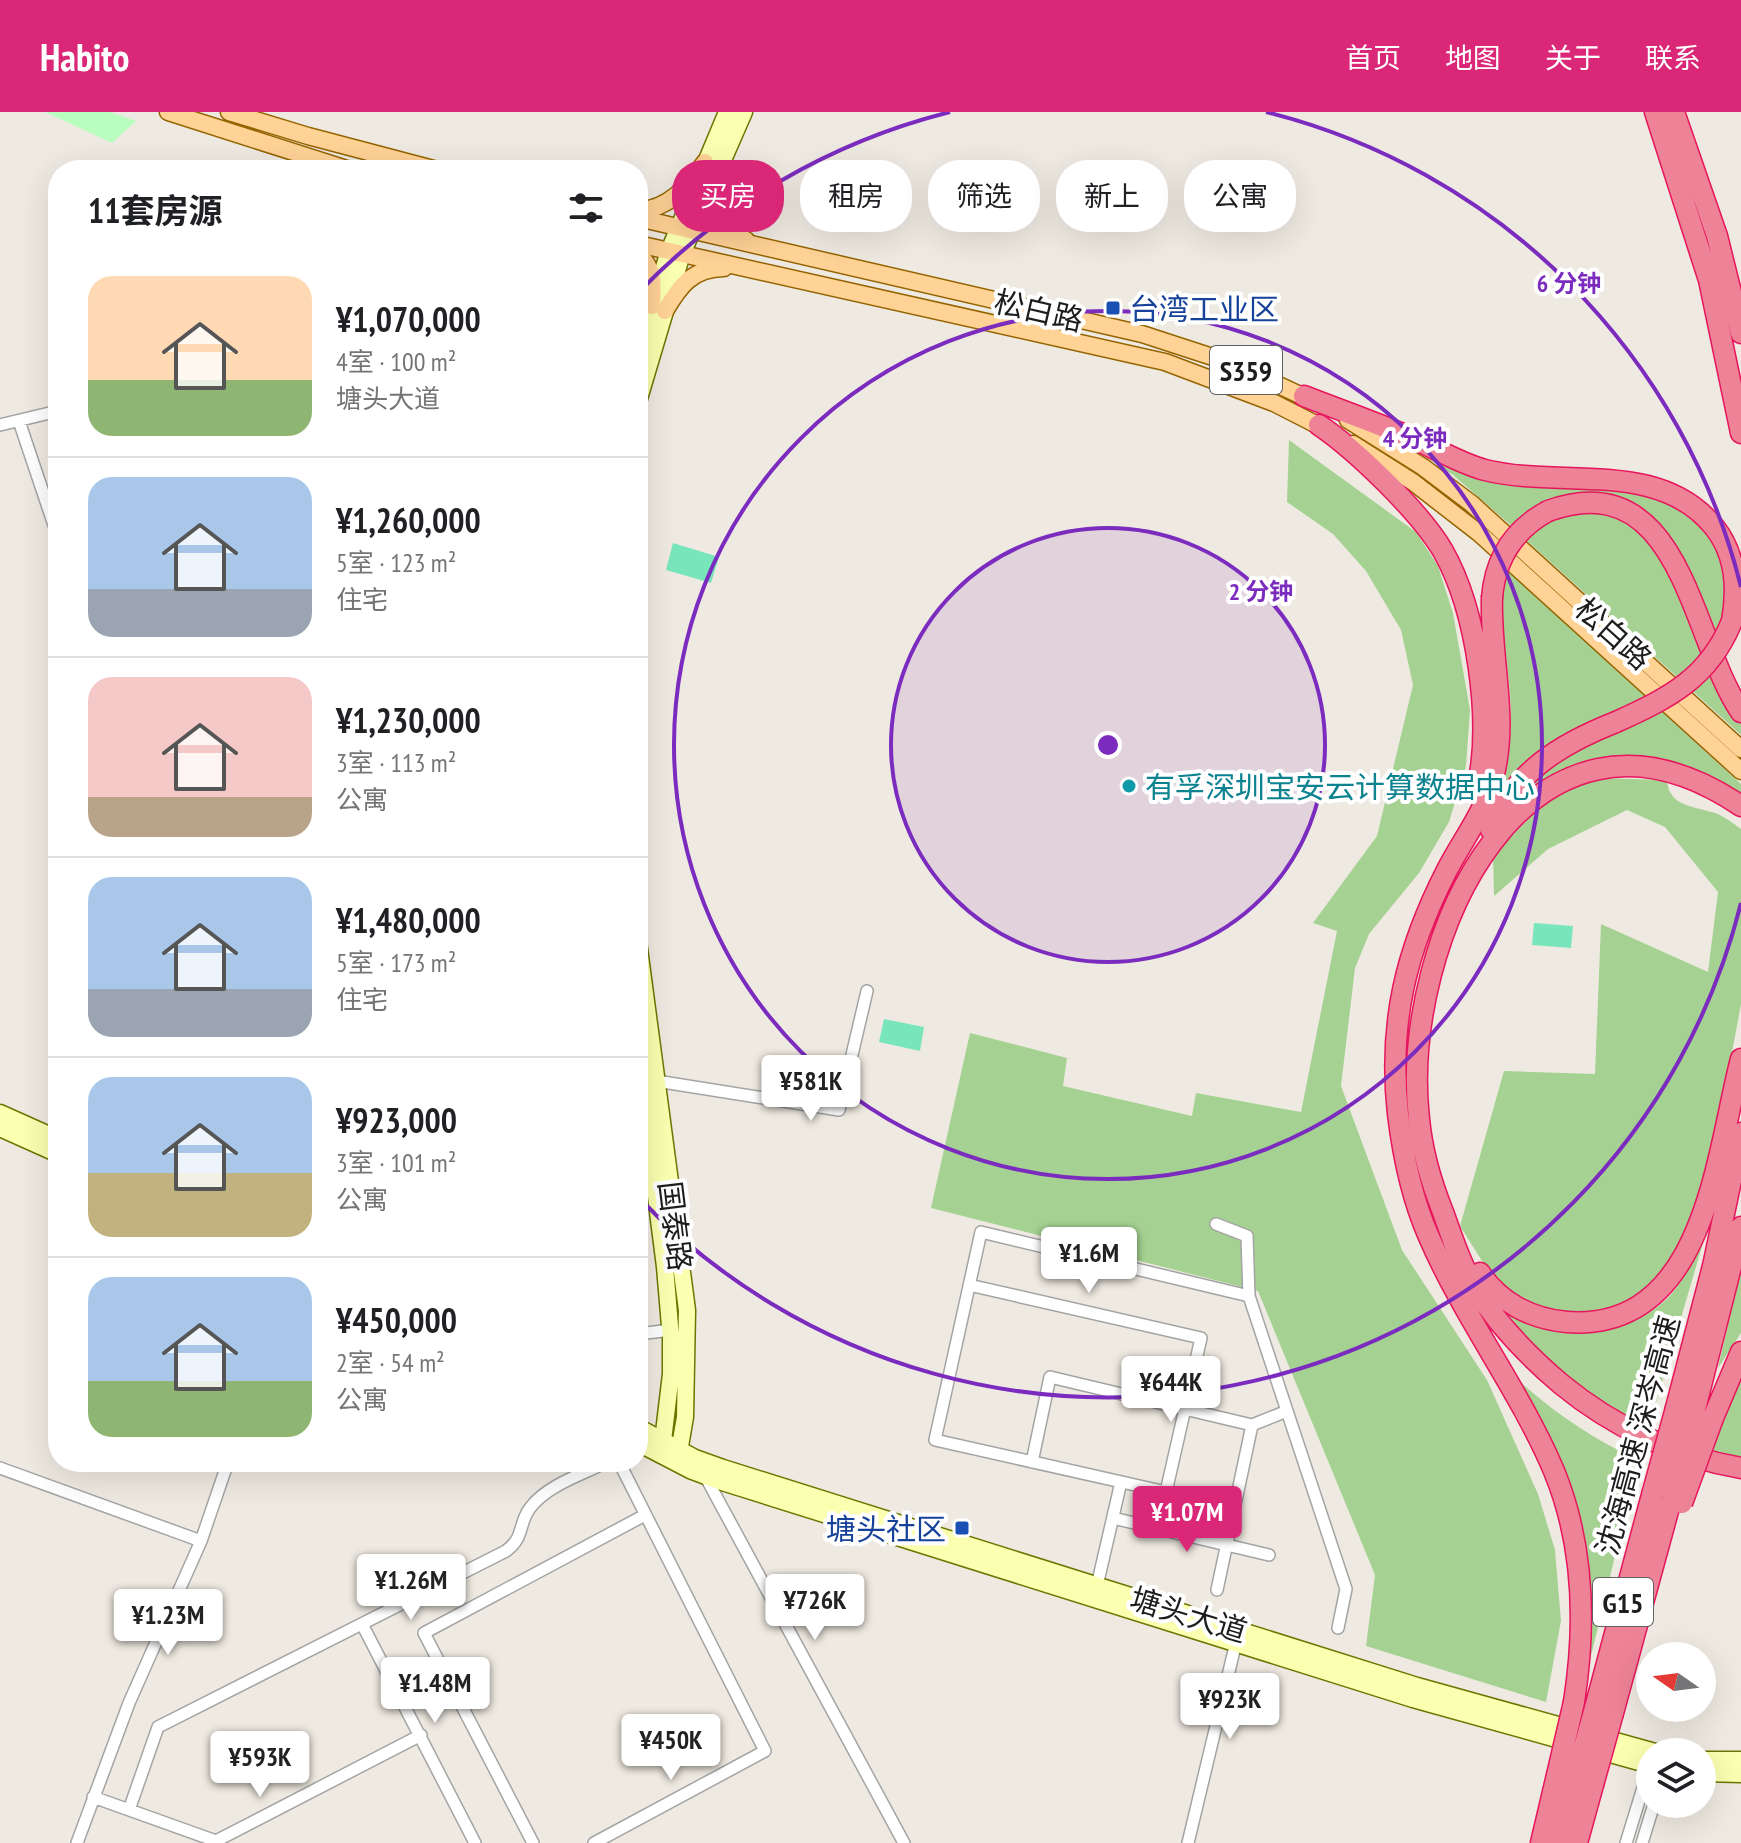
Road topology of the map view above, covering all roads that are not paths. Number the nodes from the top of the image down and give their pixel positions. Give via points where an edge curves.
1 (168, 112) edge
2 (229, 112) edge
3 (727, 112) edge
4 (744, 112) edge
5 (1655, 112) edge
6 (1674, 112) edge
7 (319, 160) edge
8 (399, 160) edge
9 (713, 160) edge
10 (715, 160) edge
11 (672, 200) edge
12 (648, 210) edge
13 (648, 220) edge
14 (672, 226) edge
15 (683, 232) edge
16 (696, 232) edge
17 (734, 232) edge
18 (648, 246) edge
19 (762, 248) junction
20 (676, 252) junction
21 (648, 266) edge
22 (742, 268) junction
23 (658, 309) junction
24 (648, 330) edge
25 (1741, 333) edge
26 (648, 356) edge
27 (1304, 396) junction
28 (48, 414) edge
29 (19, 421) junction
30 (0, 425) edge
31 (1319, 425) junction
32 (1741, 433) edge
33 (48, 507) edge
34 (1741, 712) edge
35 (1741, 749) edge
36 (1741, 771) edge
37 (1741, 806) edge
38 (1458, 850) junction
39 (1479, 860) junction
40 (867, 991) dead end
41 (1741, 1059) edge
42 (648, 1067) edge
43 (649, 1080) junction
44 (0, 1113) edge
45 (0, 1128) edge
46 (1741, 1133) edge
47 (48, 1135) edge
48 (48, 1150) edge
49 (1216, 1224) dead end
50 (1448, 1226) junction
51 (1741, 1227) edge
52 (969, 1285) junction
53 (1249, 1296) junction
54 (1466, 1307) junction
55 (671, 1330) junction
56 (648, 1333) edge
57 (1741, 1352) edge
58 (1184, 1409) junction
59 (1287, 1411) junction
60 (1694, 1413) junction
61 (1252, 1425) junction
62 (648, 1436) edge
63 (648, 1446) edge
64 (662, 1449) junction
65 (684, 1457) junction
66 (1032, 1462) junction
67 (0, 1468) edge
68 (1741, 1468) edge
69 (225, 1472) edge
70 (588, 1472) edge
71 (624, 1472) edge
72 (706, 1476) junction
73 (1741, 1481) edge
74 (1121, 1482) junction
75 (1668, 1499) junction
76 (645, 1515) junction
77 (1113, 1518) junction
78 (201, 1541) junction
79 (1227, 1545) junction
80 (1269, 1555) dead end
81 (1217, 1590) dead end
82 (1095, 1592) junction
83 (362, 1624) junction
84 (1338, 1628) dead end
85 (1238, 1636) junction
86 (1604, 1711) junction
87 (421, 1735) junction
88 (1636, 1747) edge
89 (1716, 1760) edge
90 (1741, 1760) edge
91 (1636, 1761) edge
92 (1716, 1773) edge
93 (1741, 1774) edge
94 (1575, 1780) junction
95 (93, 1797) junction
96 (129, 1810) junction
97 (1636, 1810) edge
98 (1650, 1818) edge
99 (77, 1843) edge
100 (475, 1843) edge
101 (533, 1843) edge
102 (594, 1843) edge
103 (904, 1843) edge
104 (1188, 1843) edge
105 (1541, 1843) edge
106 (1558, 1843) edge
107 (1577, 1843) edge
108 (1626, 1843) edge
109 (1642, 1843) edge

1 - 7 main road
2 - 8 main road
3 - 9 main road
4 - 10 main road
5 - 32 highway via 1709,280
6 - 25 highway via 1717,236
11 - 12 main road
13 - 14 main road, 松白路 / S359
15 - 20 main road
16 - 19 main road, 松白路 / S359
17 - 19 main road
18 - 20 main road, 松白路 / S359
19 - 27 main road, 松白路 / S359 via 1142,334 1231,363
20 - 22 main road, 松白路 / S359
20 - 23 main road
21 - 23 main road
22 - 23 main road via 695,274
22 - 31 main road, 松白路 / S359 via 1165,362
23 - 24 main road
23 - 26 main road
27 - 35 main road, 松白路 / S359 via 1396,449 1472,504
27 - 39 highway, bridge via 1491,471 1653,487 1697,509 1722,538 1736,587 1732,621 1716,653 1692,680 1657,703 1550,754 1523,778 1499,812
28 - 29 street
29 - 30 street
29 - 33 street
31 - 36 main road, 松白路 / S359 via 1381,460 1449,509
31 - 38 highway via 1354,453 1429,531 1461,593 1483,696 1485,741 1478,787
34 - 38 highway, bridge via 1723,681 1678,566 1660,537 1614,507 1575,504 1548,511 1524,526 1496,569 1492,598 1501,714 1497,762 1485,803
37 - 39 highway via 1668,771 1598,770 1560,782 1527,803
38 - 54 highway via 1426,913 1405,972 1397,1017 1396,1086 1403,1148 1420,1213
39 - 50 highway via 1441,944 1418,1040 1422,1142
40 - 43 street via 839,1110
41 - 50 highway via 1714,1175 1691,1245 1668,1281 1636,1306 1584,1322 1534,1315 1488,1286
42 - 43 main road, 国泰路
43 - 55 main road, 国泰路
43 - 65 main road, 国泰路 via 687,1310
44 - 47 main road
45 - 48 main road
46 - 60 highway, 沈海高速 深岑高速 / G15 via 1710,1279
49 - 53 street via 1247,1236
50 - 68 highway via 1490,1309 1561,1384 1641,1435
51 - 60 highway, 沈海高速 深岑高速 / G15
52 - 53 street via 981,1232
52 - 58 street via 1201,1338
52 - 66 street via 935,1440
53 - 59 street
54 - 73 highway via 1522,1368 1586,1419 1666,1460
54 - 94 highway, bridge via 1555,1473 1576,1548 1581,1601
55 - 56 street
55 - 64 main road, 国泰路
57 - 60 highway
58 - 61 street
58 - 66 street via 1050,1377
58 - 74 street via 1166,1492
59 - 61 street
59 - 84 street via 1346,1589
60 - 75 highway, bridge
60 - 75 highway, 沈海高速 深岑高速 / G15, bridge
61 - 79 street
62 - 64 main road, 塘头大道
63 - 64 main road, 塘头大道
64 - 65 main road, 塘头大道
65 - 72 main road, 塘头大道
65 - 82 main road, 塘头大道
66 - 74 street
67 - 78 street
69 - 78 street
70 - 83 street via 540,1497 516,1543 506,1551
71 - 76 street
72 - 82 main road, 塘头大道
72 - 103 street
74 - 77 street
75 - 86 highway, 沈海高速 深岑高速 / G15
75 - 86 highway, 沈海高速 深岑高速 / G15 via 1637,1623
76 - 101 street via 424,1633
76 - 102 street via 765,1751
77 - 79 street
77 - 82 street
78 - 95 street
79 - 80 street
79 - 81 street
82 - 85 main road, 塘头大道
83 - 87 street
83 - 96 street via 158,1727
85 - 88 main road, 塘头大道
85 - 91 main road, 塘头大道 via 1488,1722
85 - 104 street
86 - 94 highway, 沈海高速 深岑高速 / G15, bridge
87 - 96 street via 216,1841
87 - 100 street
89 - 90 main road
92 - 93 main road
94 - 105 highway
94 - 106 highway, 沈海高速 深岑高速 / G15
94 - 107 highway, 沈海高速 深岑高速 / G15
95 - 96 street
95 - 99 street
97 - 108 street
98 - 109 street

